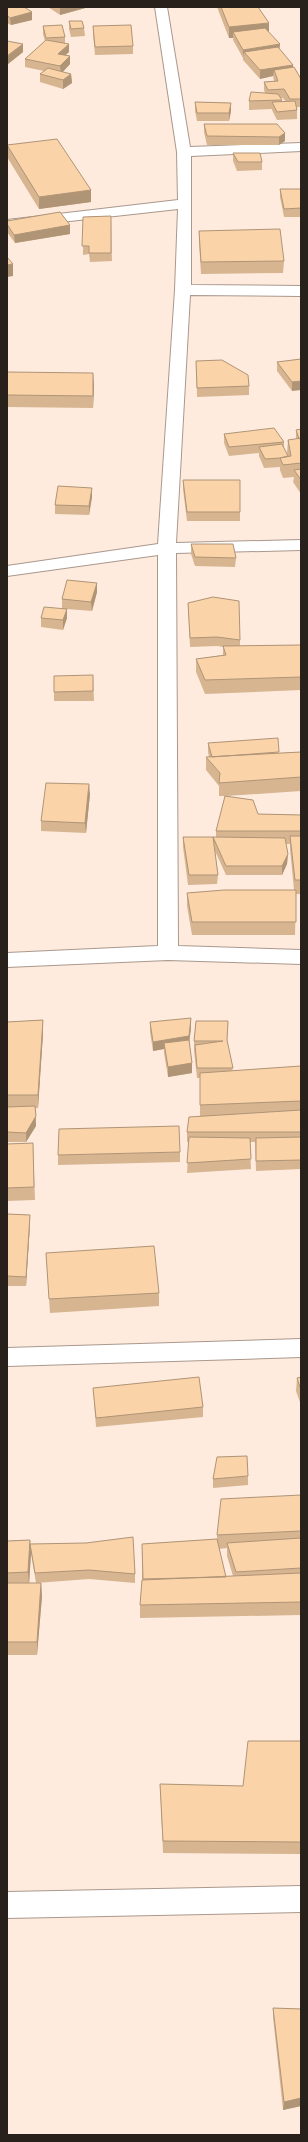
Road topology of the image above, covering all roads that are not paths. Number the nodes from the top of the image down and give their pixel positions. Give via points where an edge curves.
1 (161, 7) edge
2 (301, 147) edge
3 (184, 152) junction
4 (185, 204) junction
5 (7, 224) edge
6 (183, 290) junction
7 (301, 291) edge
8 (301, 545) edge
9 (167, 548) junction
10 (7, 571) edge
11 (168, 953) junction
12 (301, 957) edge
13 (7, 960) edge
14 (301, 1348) edge
15 (7, 1357) edge
16 (301, 1900) edge
17 (7, 1904) edge

1 - 3 street
2 - 3 street
3 - 4 street
4 - 5 street
4 - 6 street
6 - 7 street
6 - 9 street
8 - 9 street
9 - 10 street
9 - 11 street
11 - 12 street
11 - 13 street
14 - 15 street
16 - 17 street

